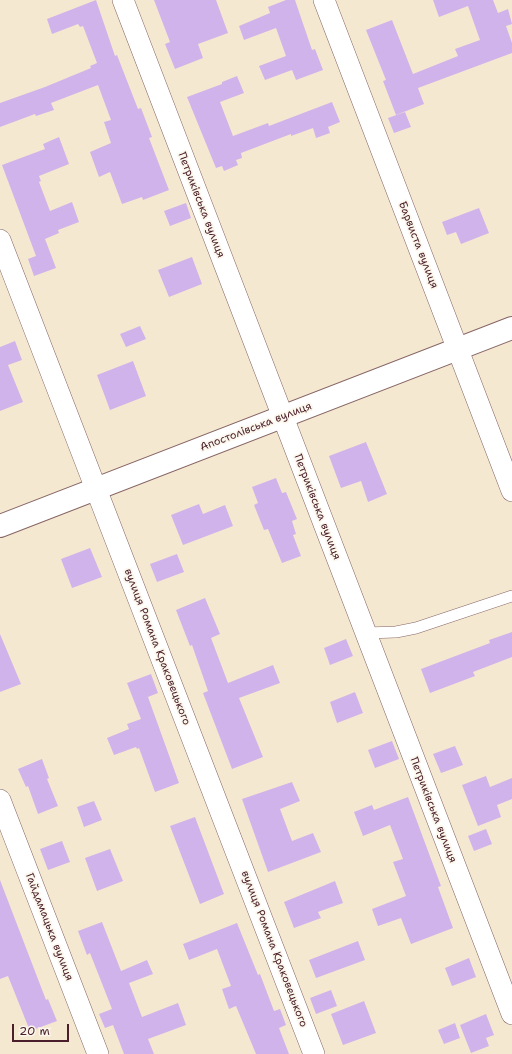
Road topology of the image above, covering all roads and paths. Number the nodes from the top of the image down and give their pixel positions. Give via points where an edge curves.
1 (123, 0) edge
2 (324, 0) edge
3 (0, 240) edge
4 (512, 328) edge
5 (458, 349) junction
6 (282, 417) junction
7 (96, 489) junction
8 (512, 491) edge
9 (0, 526) edge
10 (512, 596) edge
11 (366, 633) junction
12 (0, 800) edge
13 (512, 1014) edge
14 (98, 1054) edge
15 (314, 1054) edge

1 - 6 street, Петриківська вулиця
2 - 5 street, Барвиста вулиця
3 - 7 street, вулиця Романа Краковецького
4 - 5 street, Апостолівська вулиця
5 - 6 street, Апостолівська вулиця
5 - 8 street, Барвиста вулиця
6 - 7 street, Апостолівська вулиця
6 - 11 street, Петриківська вулиця
7 - 9 street, Апостолівська вулиця
7 - 15 street, вулиця Романа Краковецького
10 - 11 lane via 416,628
11 - 13 street, Петриківська вулиця
12 - 14 street, Гайдамацька вулиця

